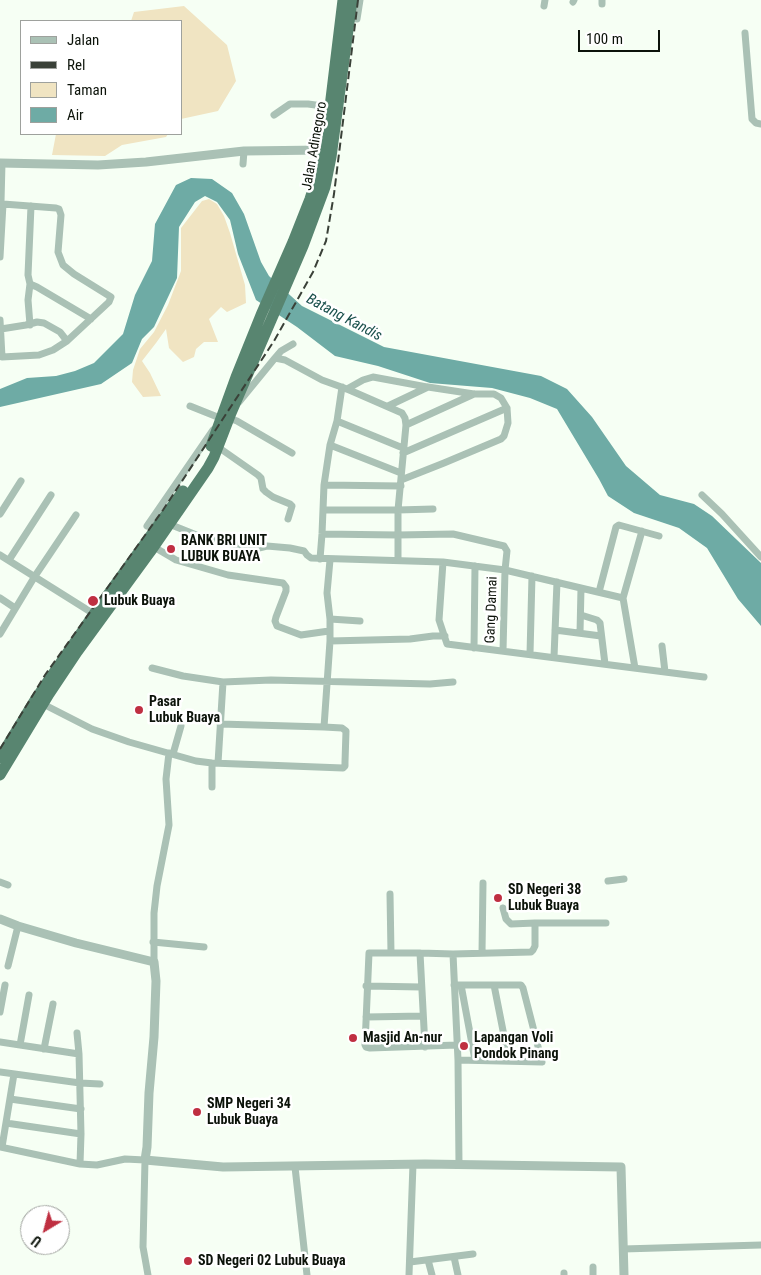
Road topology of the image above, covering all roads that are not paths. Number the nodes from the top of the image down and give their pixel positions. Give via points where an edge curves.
1 (343, 0) edge
2 (352, 0) edge
3 (360, 0) edge
4 (350, 18) junction
5 (745, 33) dead end
6 (330, 107) junction
7 (274, 114) dead end
8 (761, 124) edge
9 (324, 150) junction
10 (244, 151) junction
11 (1, 163) edge
12 (243, 164) dead end
13 (1, 203) edge
14 (30, 206) junction
15 (0, 240) edge
16 (0, 257) edge
17 (29, 272) junction
18 (281, 282) junction
19 (30, 284) junction
20 (38, 287) junction
21 (91, 319) junction
22 (0, 320) edge
23 (30, 325) junction
24 (1, 328) edge
25 (67, 341) junction
26 (293, 344) dead end
27 (1, 358) edge
28 (275, 358) junction
29 (428, 387) junction
30 (344, 388) junction
31 (474, 394) junction
32 (190, 406) dead end
33 (388, 406) junction
34 (507, 408) junction
35 (225, 418) junction
36 (337, 421) junction
37 (406, 425) junction
38 (330, 445) junction
39 (218, 447) junction
40 (403, 451) junction
41 (292, 453) dead end
42 (401, 480) junction
43 (21, 481) dead end
44 (324, 485) junction
45 (51, 495) dead end
46 (702, 495) dead end
47 (433, 509) dead end
48 (324, 510) junction
49 (398, 510) junction
50 (0, 513) edge
51 (76, 515) dead end
52 (288, 519) dead end
53 (169, 524) junction
54 (147, 526) dead end
55 (642, 531) junction
56 (322, 534) junction
57 (398, 535) junction
58 (659, 536) dead end
59 (149, 549) junction
60 (0, 555) edge
61 (761, 557) edge
62 (320, 559) junction
63 (9, 560) junction
64 (330, 560) junction
65 (398, 560) junction
66 (443, 562) junction
67 (137, 563) junction
68 (475, 566) junction
69 (505, 570) junction
70 (35, 576) junction
71 (532, 576) junction
72 (556, 582) junction
73 (581, 588) junction
74 (599, 592) junction
75 (0, 598) edge
76 (623, 598) junction
77 (15, 608) junction
78 (94, 614) junction
79 (581, 615) junction
80 (330, 619) junction
81 (360, 621) dead end
82 (555, 630) junction
83 (329, 632) junction
84 (580, 633) junction
85 (0, 634) edge
86 (445, 636) junction
87 (601, 636) junction
88 (330, 641) junction
89 (662, 646) dead end
90 (474, 648) junction
91 (503, 651) junction
92 (530, 654) junction
93 (554, 657) junction
94 (605, 664) junction
95 (152, 668) dead end
96 (635, 668) junction
97 (664, 672) junction
98 (704, 676) dead end
99 (326, 681) junction
100 (223, 682) junction
101 (453, 682) dead end
102 (43, 704) junction
103 (220, 724) junction
104 (181, 726) dead end
105 (324, 727) junction
106 (171, 753) junction
107 (0, 758) edge
108 (215, 763) junction
109 (0, 775) edge
110 (212, 787) dead end
111 (624, 879) dead end
112 (608, 881) dead end
113 (0, 882) edge
114 (483, 883) dead end
115 (8, 885) dead end
116 (390, 894) dead end
117 (503, 908) dead end
118 (0, 919) edge
119 (535, 923) junction
120 (606, 923) dead end
121 (18, 926) junction
122 (153, 942) junction
123 (204, 947) dead end
124 (392, 953) junction
125 (420, 953) junction
126 (453, 954) junction
127 (482, 954) junction
128 (154, 962) junction
129 (8, 966) dead end
130 (4, 985) dead end
131 (457, 985) junction
132 (494, 985) junction
133 (366, 986) junction
134 (422, 987) junction
135 (29, 996) dead end
136 (53, 1004) dead end
137 (0, 1012) edge
138 (423, 1016) junction
139 (366, 1017) junction
140 (76, 1033) dead end
141 (0, 1042) edge
142 (20, 1045) junction
143 (457, 1045) junction
144 (425, 1047) junction
145 (44, 1049) junction
146 (79, 1054) junction
147 (458, 1060) junction
148 (475, 1060) junction
149 (509, 1061) junction
150 (0, 1072) edge
151 (14, 1074) junction
152 (80, 1083) junction
153 (100, 1084) dead end
154 (10, 1099) junction
155 (81, 1109) junction
156 (6, 1123) junction
157 (81, 1134) junction
158 (1, 1147) edge
159 (145, 1160) junction
160 (80, 1164) junction
161 (413, 1164) junction
162 (459, 1165) junction
163 (295, 1167) junction
164 (761, 1245) edge
165 (623, 1249) junction
166 (473, 1254) dead end
167 (454, 1256) junction
168 (428, 1260) junction
169 (410, 1262) junction
170 (148, 1275) edge
171 (307, 1275) edge
172 (409, 1275) edge
173 (432, 1275) edge
174 (458, 1275) edge
175 (624, 1275) edge

1 - 6 highway, Jalan Adinegoro
2 - 4 highway, Jalan Adinegoro
3 - 4 street via 357,19
4 - 18 highway, Jalan Adinegoro via 325,187 303,246
5 - 8 street via 752,119
6 - 7 street via 290,104
6 - 9 highway, Jalan Adinegoro
9 - 10 street
9 - 18 highway, Jalan Adinegoro
10 - 11 street via 98,165
10 - 12 street
11 - 13 street
13 - 14 street
13 - 15 street
14 - 17 street
14 - 21 street via 59,209 58,252 63,265 110,297 109,302
15 - 16 street
17 - 19 street
17 - 20 street
18 - 35 highway, Jalan Adinegoro
19 - 20 street
19 - 23 street
20 - 21 street
21 - 25 street
22 - 24 street
23 - 24 street
23 - 25 street via 37,322 52,326
24 - 27 street
25 - 27 street via 39,355
26 - 28 street
28 - 30 street
28 - 35 street
29 - 30 street via 373,377
29 - 31 street
29 - 33 street
30 - 33 street
30 - 36 street
31 - 34 street via 498,396
31 - 37 street
32 - 35 street
33 - 37 street via 402,413
34 - 40 street
34 - 42 street via 508,423 501,439
35 - 39 highway
35 - 41 street via 237,421
35 - 54 street
35 - 59 highway via 206,458
36 - 38 street
36 - 40 street
37 - 40 street
38 - 42 street
38 - 44 street
39 - 52 street via 258,475 266,492 292,506
39 - 53 highway via 208,468
40 - 42 street
42 - 44 street
42 - 49 street
43 - 50 street
44 - 48 street
45 - 63 street
46 - 61 street
47 - 49 street
48 - 49 street
48 - 56 street
49 - 57 street
51 - 70 street
53 - 59 highway
53 - 62 street via 227,543 255,549 267,546 290,548
55 - 58 street
55 - 74 street via 616,527
55 - 76 street
56 - 57 street
56 - 62 street
57 - 65 street
57 - 69 street, Gang Damai via 453,534 504,546 507,551
59 - 67 highway
59 - 83 street via 235,577 283,583 286,591 274,621 277,626 301,635
60 - 63 street
62 - 64 street
63 - 70 street
64 - 65 street
64 - 80 street via 327,593
65 - 66 street
66 - 68 street
66 - 86 street via 439,620
67 - 78 highway
67 - 102 highway
68 - 69 street
68 - 90 street
69 - 71 street
69 - 91 street, Gang Damai
70 - 77 street
70 - 78 street
71 - 72 street
71 - 92 street
72 - 73 street
72 - 82 street
73 - 74 street
73 - 79 street
74 - 76 street
75 - 77 street
76 - 96 street
77 - 85 street
78 - 107 highway
79 - 84 street
79 - 87 street via 598,620
80 - 81 street
80 - 83 street
82 - 84 street
82 - 93 street
83 - 88 street
84 - 87 street
86 - 88 street
86 - 90 street via 447,644
87 - 94 street
88 - 99 street
89 - 97 street
90 - 91 street
91 - 92 street
92 - 93 street
93 - 94 street
94 - 96 street
95 - 100 street
96 - 97 street
97 - 98 street
99 - 100 street
99 - 101 street via 385,684
99 - 105 street
100 - 103 street
102 - 106 street via 92,729
102 - 109 highway
103 - 105 street
103 - 108 street
104 - 106 street
105 - 108 street via 346,731 344,768
106 - 108 street
106 - 122 street via 166,779 169,825 157,886
108 - 110 street
111 - 112 street
113 - 115 street
114 - 127 street
116 - 124 street
117 - 119 street via 511,924
118 - 121 street
119 - 120 street
119 - 127 street via 535,946 531,952
121 - 128 street
121 - 129 street
122 - 123 street
122 - 128 street
124 - 125 street
124 - 133 street via 369,953
125 - 126 street
125 - 134 street
126 - 127 street
126 - 131 street
128 - 159 street via 154,1038
130 - 137 street
131 - 132 street
131 - 143 street
131 - 148 street
132 - 149 street
132 - 149 street via 521,985 523,988 542,1062
133 - 134 street
133 - 139 street
134 - 138 street
135 - 142 street
136 - 145 street
138 - 139 street
138 - 144 street
139 - 144 street via 366,1047
140 - 146 street
141 - 142 street
142 - 145 street
143 - 144 street
143 - 147 street
145 - 146 street
146 - 152 street
147 - 148 street
147 - 162 street
148 - 149 street
150 - 151 street
151 - 152 street
151 - 154 street
152 - 153 street
152 - 155 street
154 - 155 street
154 - 156 street
155 - 157 street
156 - 157 street
156 - 158 street
157 - 160 street
158 - 160 street
159 - 160 street
159 - 163 street via 223,1167
159 - 170 street via 143,1247
161 - 162 street
161 - 163 street
161 - 169 street
162 - 165 street via 621,1167
163 - 171 street
164 - 165 street
165 - 175 street
166 - 167 street
167 - 168 street
167 - 174 street
168 - 169 street
168 - 173 street
169 - 172 street

